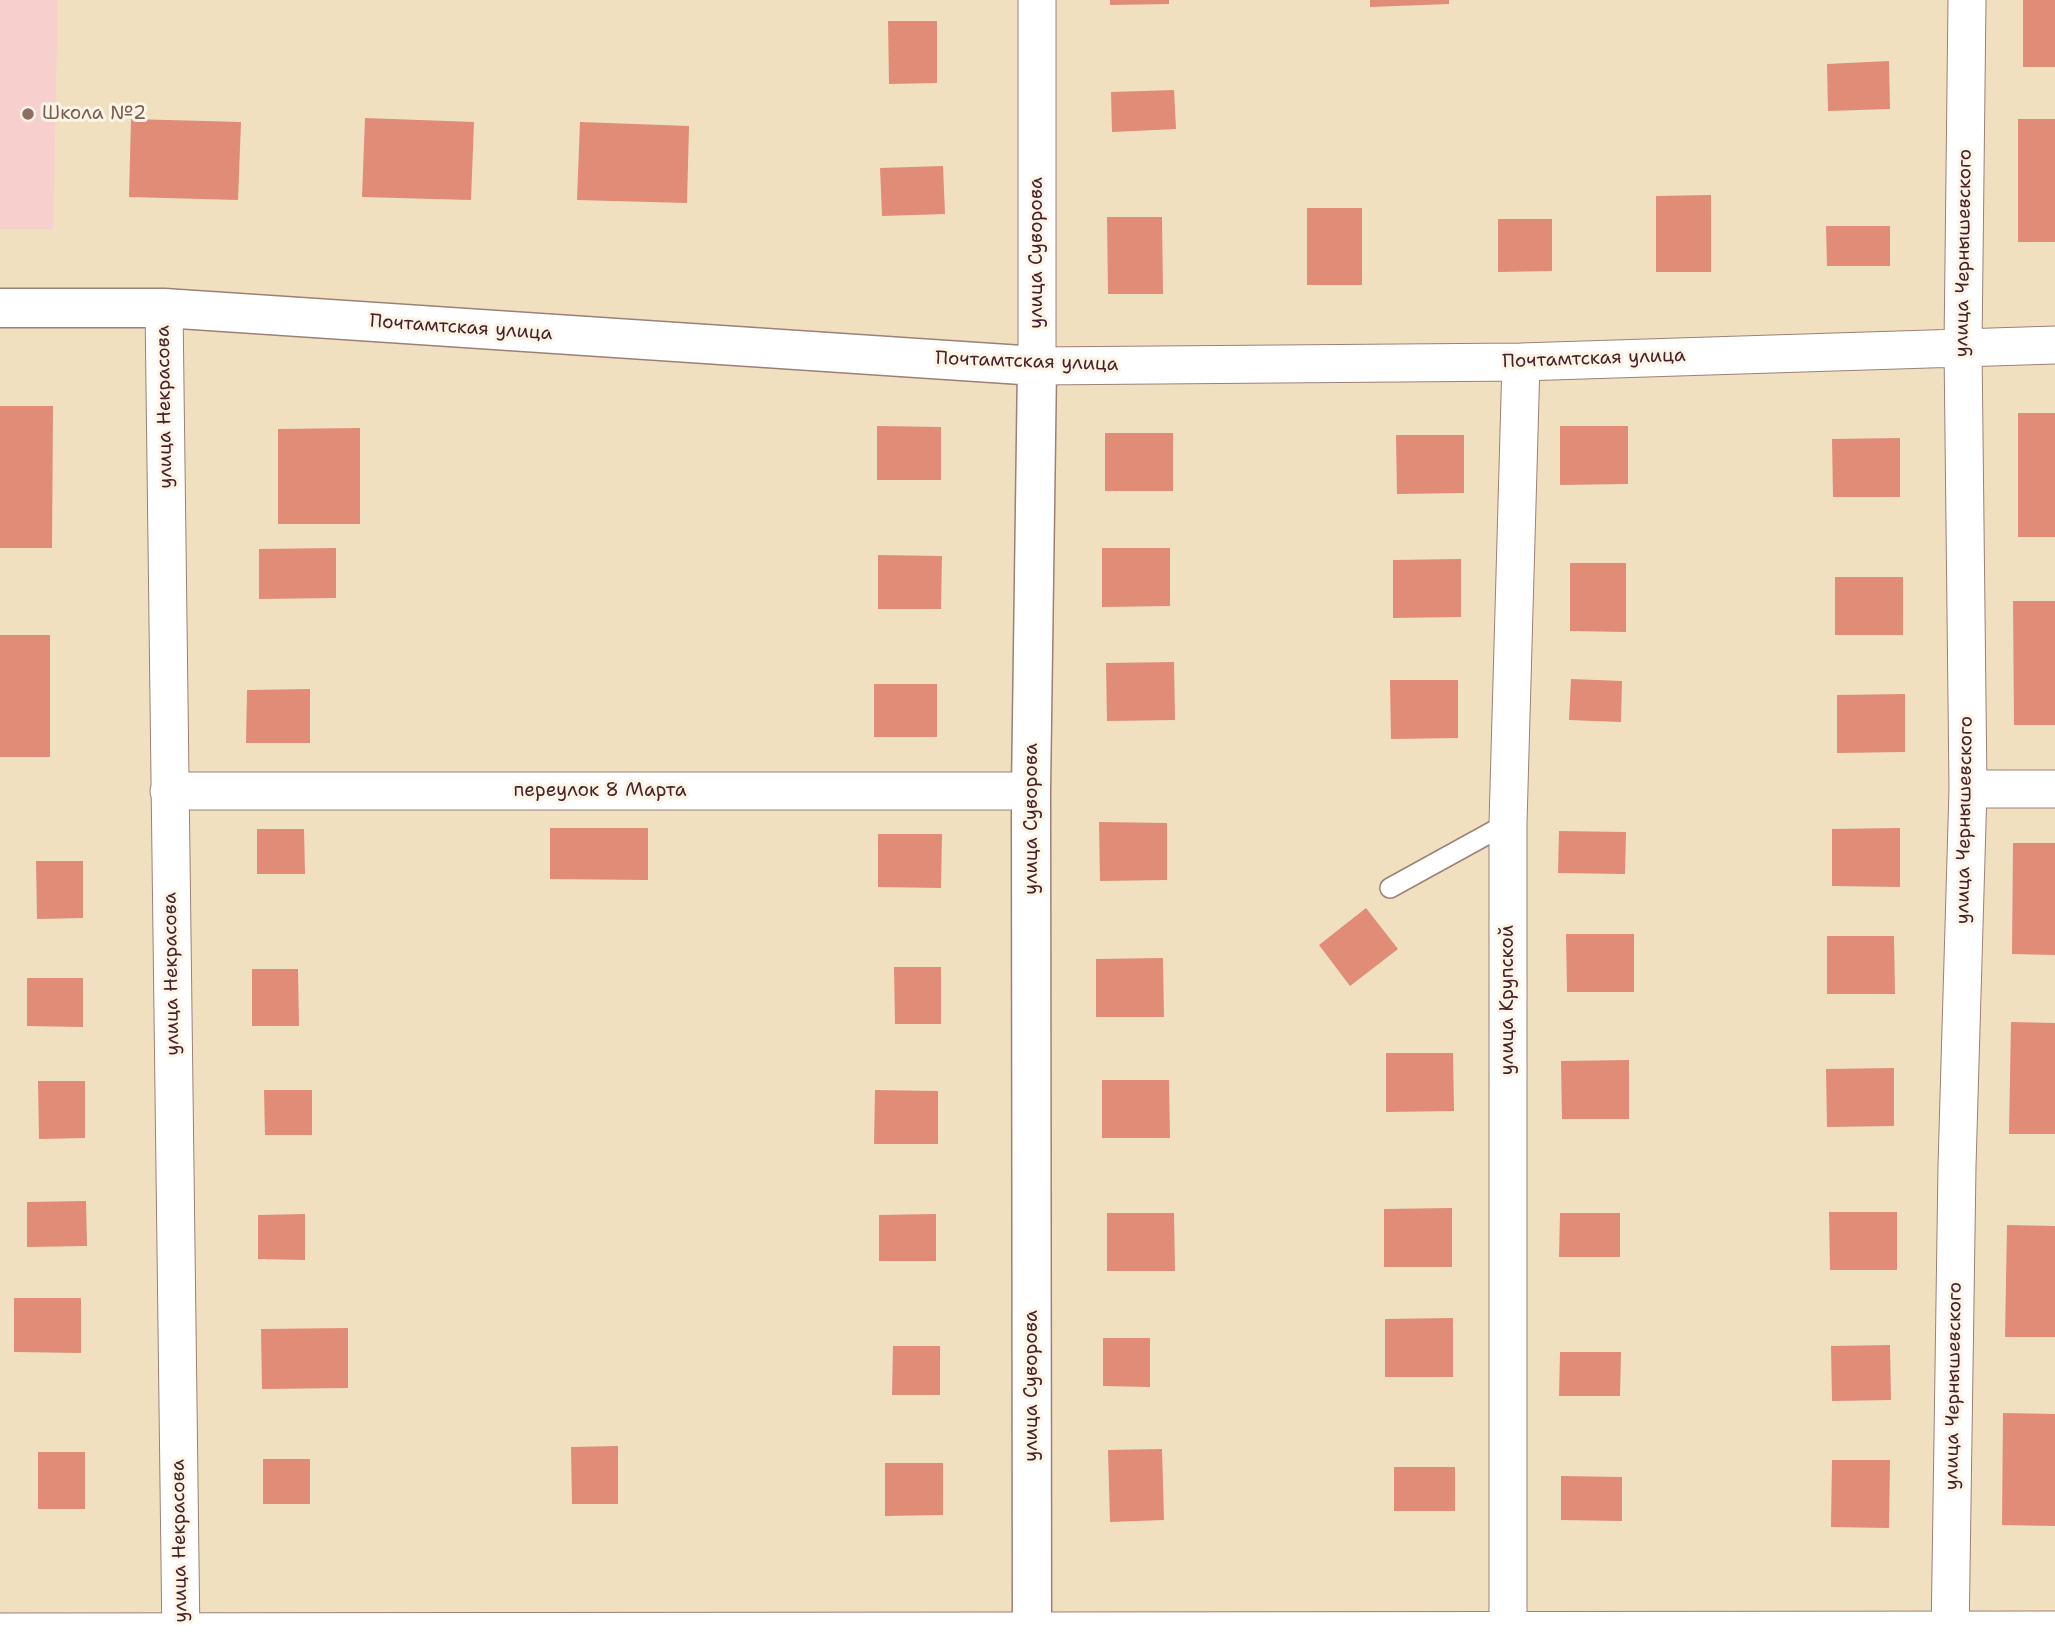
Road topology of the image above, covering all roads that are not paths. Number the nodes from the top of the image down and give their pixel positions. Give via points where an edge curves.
1 (1037, 0) edge
2 (1967, 0) edge
3 (0, 308) edge
4 (164, 308) junction
5 (2055, 345) edge
6 (1963, 347) junction
7 (1521, 362) junction
8 (1037, 366) junction
9 (1968, 789) junction
10 (2055, 789) edge
11 (169, 791) junction
12 (1031, 791) junction
13 (1508, 823) junction
14 (1390, 888) dead end
15 (2055, 1630) edge
16 (0, 1632) edge
17 (181, 1635) edge
18 (1032, 1635) edge
19 (1508, 1635) edge
20 (1950, 1635) edge

1 - 8 street, улица Суворова
2 - 6 street, улица Чернышевского
3 - 4 street, Почтамтская улица
4 - 8 street, Почтамтская улица
4 - 11 street, улица Некрасова
5 - 6 street, Почтамтская улица
6 - 7 street, Почтамтская улица
6 - 9 street, улица Чернышевского
7 - 8 street, Почтамтская улица
7 - 13 street, улица Крупской
8 - 12 street, улица Суворова
9 - 10 street
9 - 20 street, улица Чернышевского
11 - 12 street, переулок 8 Марта
11 - 17 street, улица Некрасова
12 - 18 street, улица Суворова
13 - 14 lane
13 - 19 street, улица Крупской
15 - 20 street
16 - 17 street
17 - 18 street
18 - 19 street
19 - 20 street

